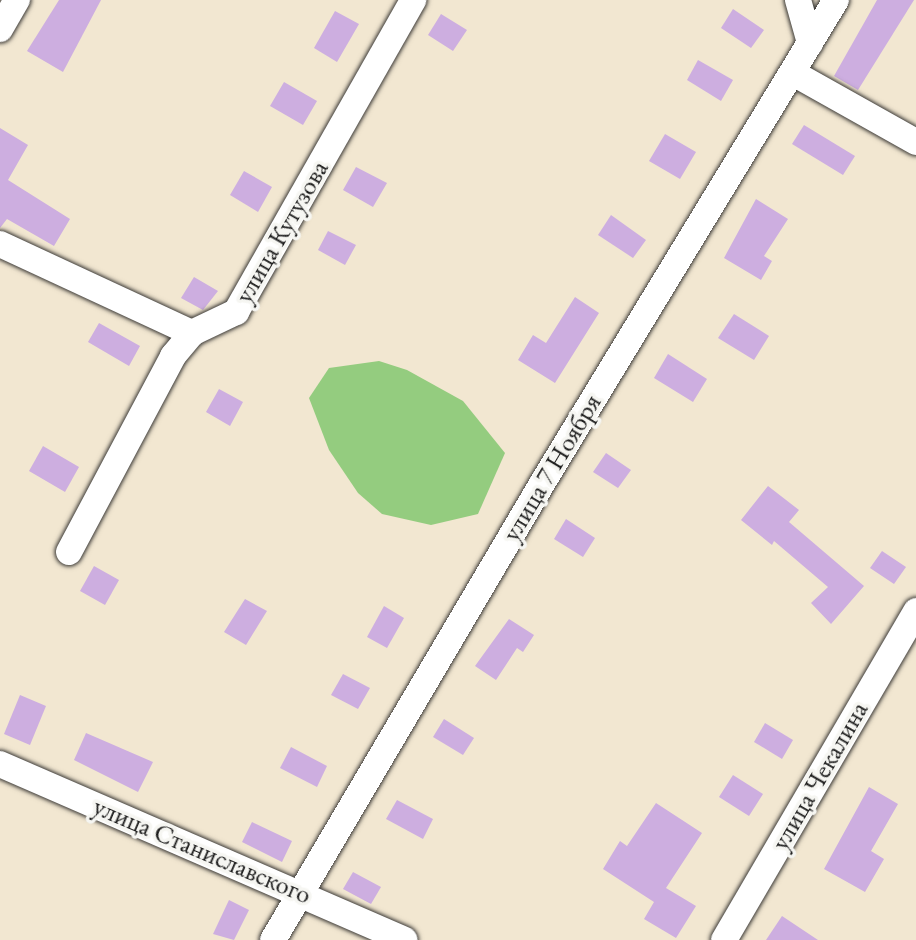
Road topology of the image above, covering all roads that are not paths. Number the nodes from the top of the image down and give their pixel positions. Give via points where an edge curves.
1 (17, 0) edge
2 (413, 0) edge
3 (797, 0) edge
4 (836, 0) edge
5 (0, 29) edge
6 (810, 43) junction
7 (793, 73) junction
8 (916, 142) edge
9 (0, 244) edge
10 (192, 333) junction
11 (69, 552) dead end
12 (916, 611) edge
13 (0, 764) edge
14 (300, 892) junction
15 (273, 940) edge
16 (404, 940) edge
17 (724, 940) edge

1 - 5 street
2 - 10 street, улица Кутузова via 236,312
3 - 6 street
4 - 6 street, улица 7 Ноября
6 - 7 street, улица 7 Ноября
7 - 8 street
7 - 14 street, улица 7 Ноября via 542,482
9 - 10 street
10 - 11 street, улица Кутузова via 173,356
12 - 17 street, улица Чекалина
13 - 14 street, улица Станиславского
14 - 15 street, улица 7 Ноября
14 - 16 street, улица Станиславского

